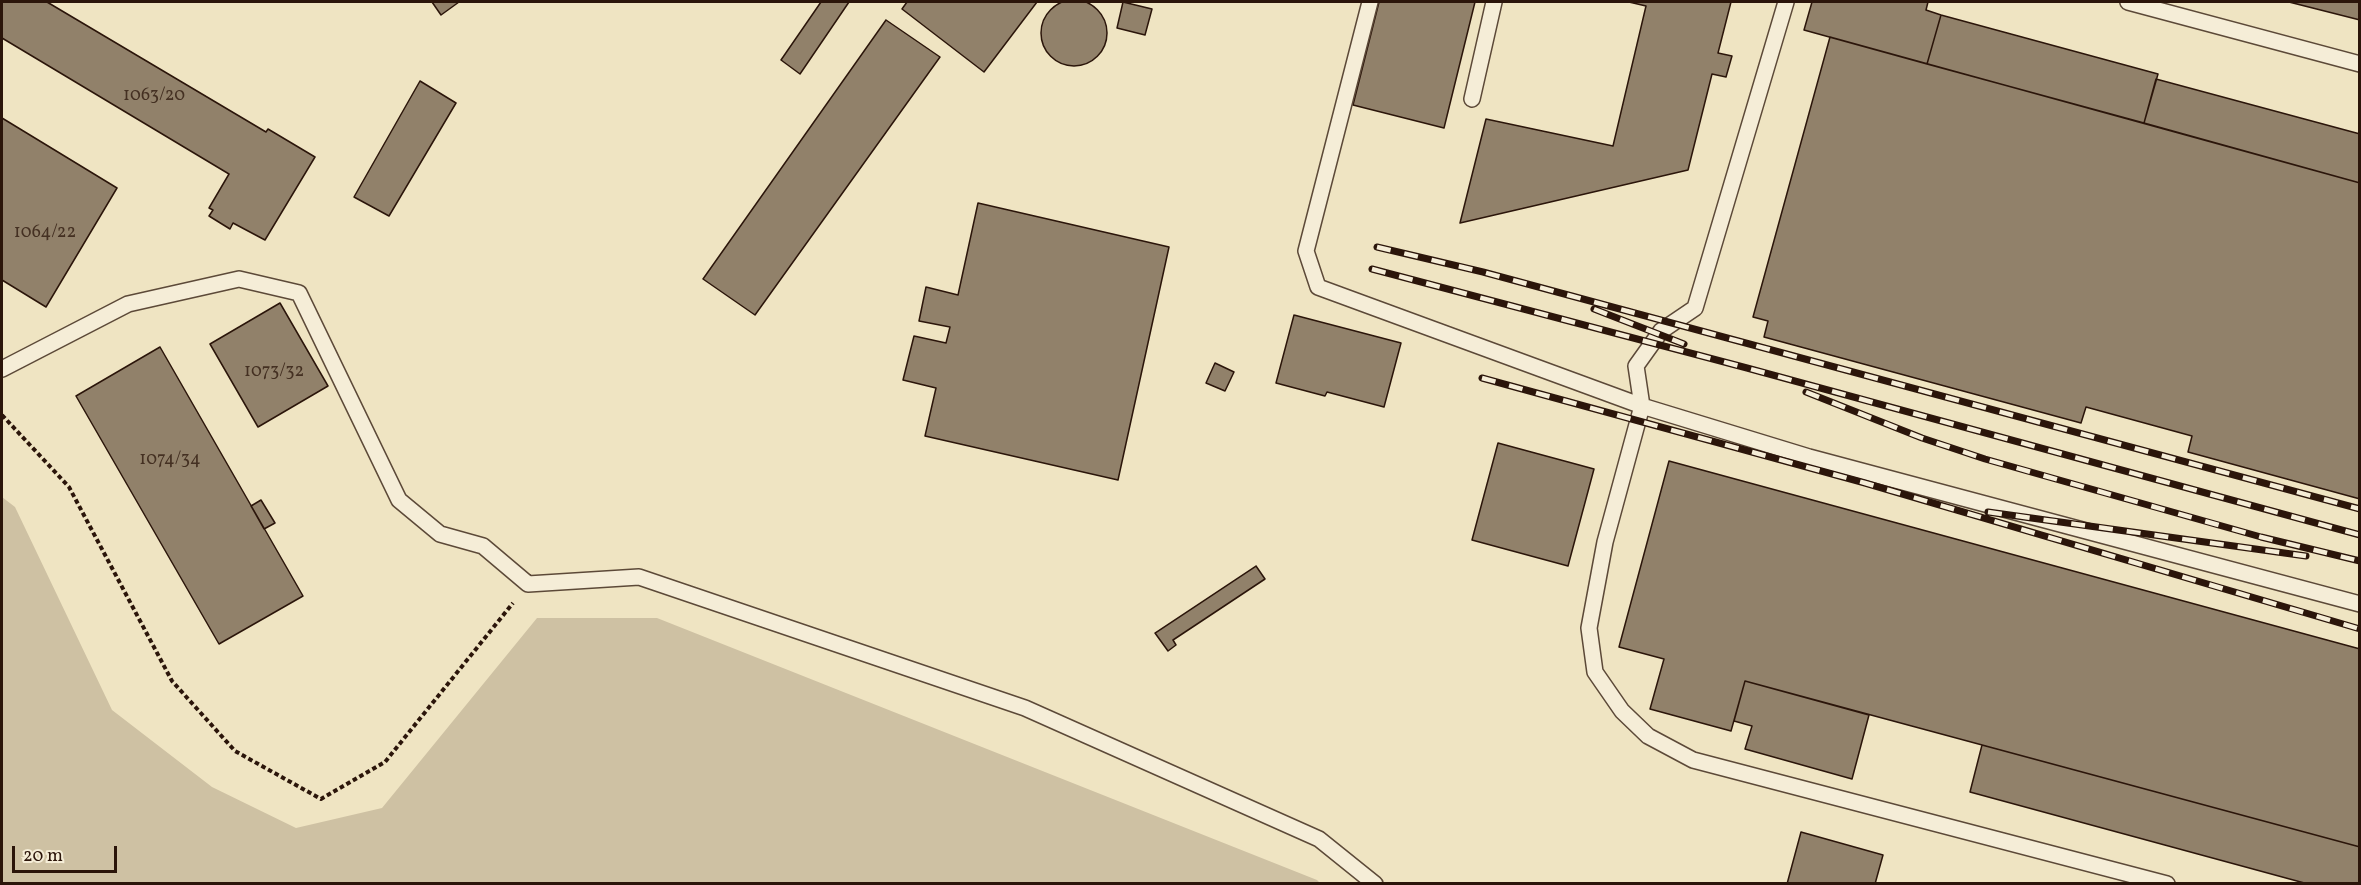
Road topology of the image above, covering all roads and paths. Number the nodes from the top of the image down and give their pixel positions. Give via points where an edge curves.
1 (1370, 2) edge
2 (1494, 2) edge
3 (1786, 2) edge
4 (2128, 2) edge
5 (2360, 64) edge
6 (1472, 99) dead end
7 (2, 369) edge
8 (1642, 406) junction
9 (2, 415) edge
10 (528, 584) junction
11 (2360, 604) edge
12 (1375, 884) edge
13 (2167, 884) edge

1 - 8 lane via 1306,251 1317,287
2 - 6 lane
3 - 8 lane via 1695,308 1661,330 1636,366
4 - 5 lane
7 - 10 lane via 128,304 239,279 299,292 399,500 441,534 483,546
8 - 11 lane via 1809,457
8 - 13 lane via 1605,542 1589,628 1595,672 1622,711 1648,736 1692,760
9 - 10 path via 69,487 172,681 235,751 321,799 385,762
10 - 12 lane via 639,577 1025,708 1319,839

